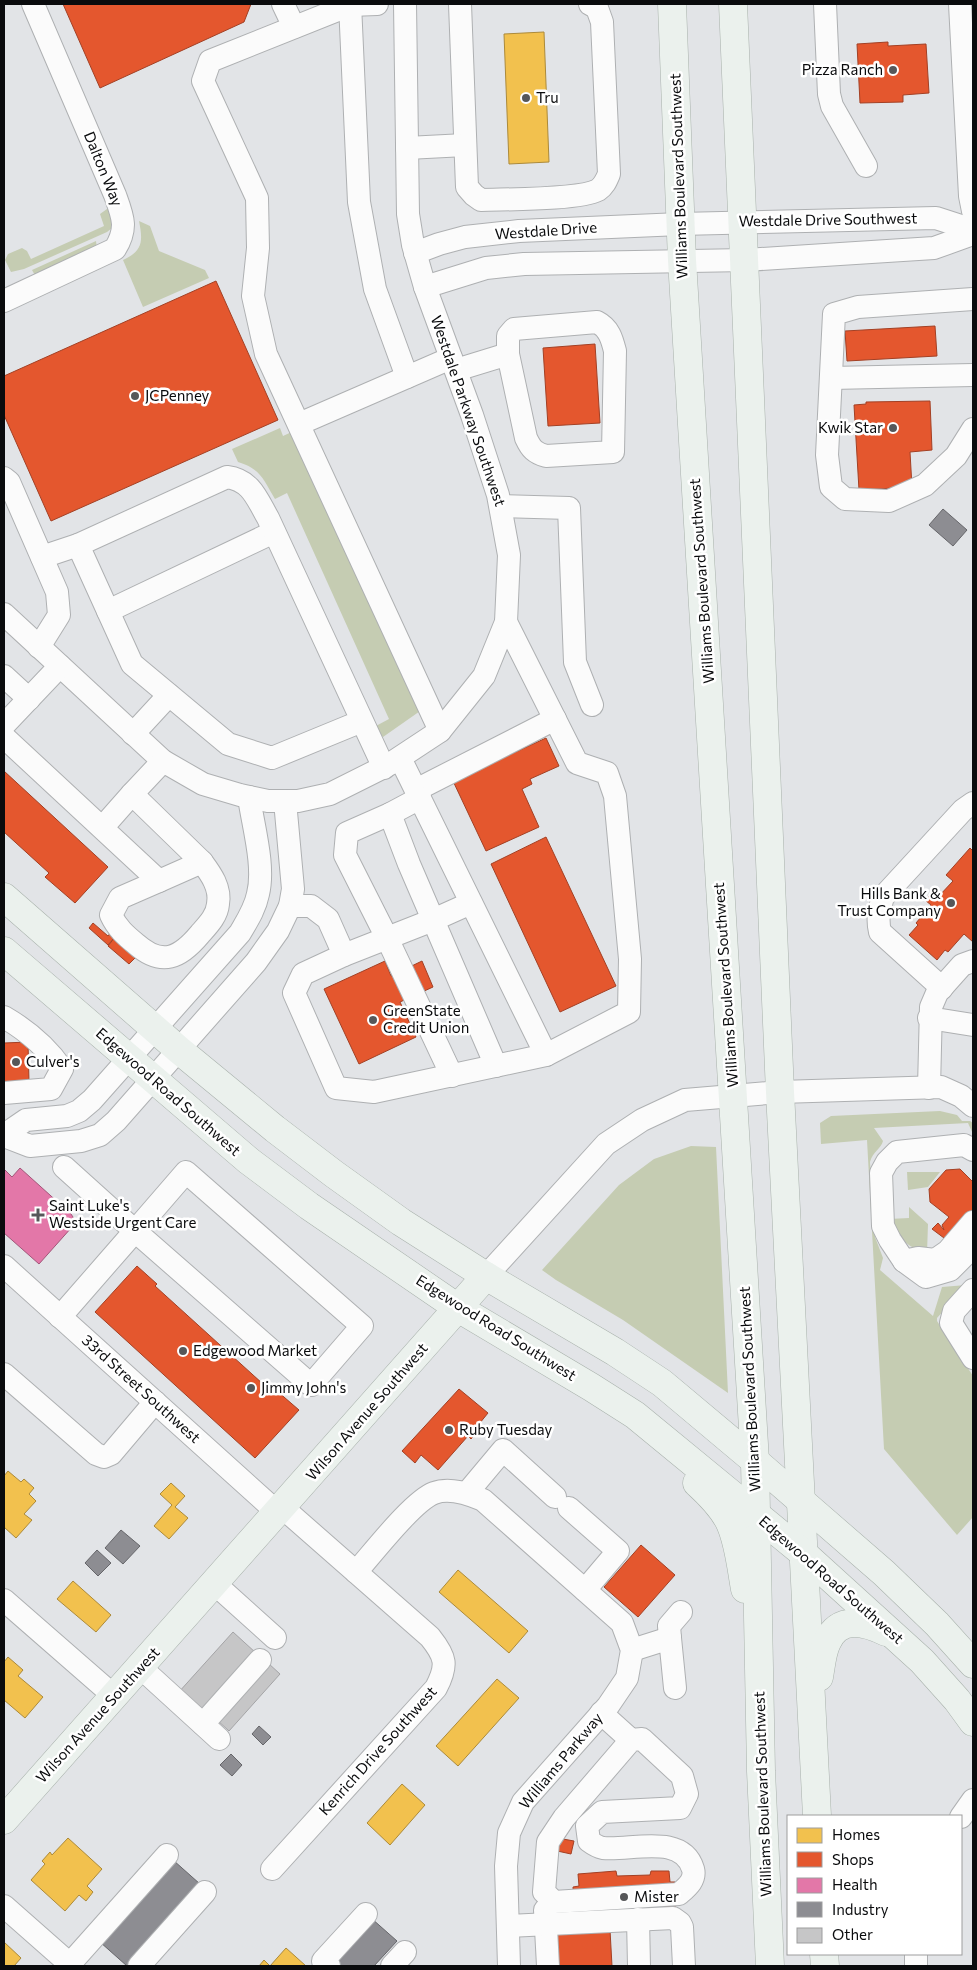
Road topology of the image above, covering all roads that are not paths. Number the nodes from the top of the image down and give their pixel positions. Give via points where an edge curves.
1 (33, 4) edge
2 (283, 4) edge
3 (350, 4) edge
4 (377, 4) edge
5 (405, 4) edge
6 (460, 4) edge
7 (590, 4) edge
8 (672, 4) edge
9 (733, 4) edge
10 (825, 4) edge
11 (960, 4) edge
12 (294, 27) junction
13 (465, 145) junction
14 (407, 148) junction
15 (866, 166) dead end
16 (973, 211) edge
17 (743, 222) junction
18 (680, 224) junction
19 (973, 230) edge
20 (973, 234) edge
21 (415, 253) junction
22 (682, 260) junction
23 (746, 260) junction
24 (425, 287) junction
25 (6, 293) edge
26 (973, 299) edge
27 (508, 354) junction
28 (453, 364) junction
29 (973, 375) edge
30 (407, 377) junction
31 (831, 378) junction
32 (299, 424) junction
33 (973, 429) edge
34 (4, 478) edge
35 (501, 506) junction
36 (274, 532) junction
37 (78, 545) junction
38 (42, 558) junction
39 (108, 611) junction
40 (4, 614) edge
41 (506, 622) junction
42 (39, 646) junction
43 (60, 666) junction
44 (4, 676) edge
45 (169, 695) junction
46 (29, 699) junction
47 (592, 704) dead end
48 (555, 719) junction
49 (362, 721) junction
50 (4, 725) edge
51 (440, 731) junction
52 (133, 734) junction
53 (4, 737) edge
54 (163, 760) junction
55 (392, 762) junction
56 (132, 794) junction
57 (418, 794) junction
58 (249, 797) junction
59 (285, 801) junction
60 (973, 802) edge
61 (390, 814) junction
62 (102, 828) junction
63 (202, 862) junction
64 (159, 881) junction
65 (4, 897) edge
66 (471, 903) junction
67 (290, 906) junction
68 (433, 920) junction
69 (387, 938) junction
70 (4, 951) edge
71 (344, 955) junction
72 (969, 960) edge
73 (942, 988) junction
74 (4, 1017) edge
75 (929, 1018) junction
76 (973, 1025) edge
77 (155, 1028) junction
78 (179, 1050) junction
79 (546, 1055) junction
80 (128, 1058) junction
81 (496, 1066) junction
82 (452, 1076) junction
83 (152, 1079) junction
84 (929, 1088) junction
85 (780, 1092) junction
86 (4, 1093) edge
87 (733, 1095) junction
88 (973, 1106) edge
89 (4, 1136) edge
90 (973, 1150) edge
91 (64, 1167) dead end
92 (973, 1222) edge
93 (135, 1231) junction
94 (973, 1247) edge
95 (904, 1261) junction
96 (7, 1275) edge
97 (486, 1276) junction
98 (973, 1290) edge
99 (458, 1308) junction
100 (60, 1317) junction
101 (973, 1358) edge
102 (4, 1374) edge
103 (155, 1402) junction
104 (635, 1416) junction
105 (756, 1461) junction
106 (467, 1493) junction
107 (801, 1501) junction
108 (280, 1510) junction
109 (756, 1515) junction
110 (803, 1553) junction
111 (356, 1572) junction
112 (215, 1584) junction
113 (584, 1590) junction
114 (4, 1600) edge
115 (682, 1612) dead end
116 (895, 1636) junction
117 (275, 1638) dead end
118 (670, 1638) junction
119 (632, 1650) junction
120 (759, 1657) junction
121 (260, 1660) dead end
122 (973, 1664) edge
123 (140, 1667) junction
124 (675, 1688) dead end
125 (114, 1696) junction
126 (811, 1708) junction
127 (605, 1710) junction
128 (973, 1722) edge
129 (203, 1724) junction
130 (219, 1739) dead end
131 (631, 1740) junction
132 (973, 1800) edge
133 (817, 1815) edge
134 (962, 1816) edge
135 (962, 1818) edge
136 (4, 1820) edge
137 (973, 1827) edge
138 (167, 1855) dead end
139 (272, 1869) dead end
140 (205, 1892) dead end
141 (544, 1892) junction
142 (4, 1906) edge
143 (366, 1914) dead end
144 (638, 1919) junction
145 (547, 1924) junction
146 (508, 1926) junction
147 (70, 1965) edge
148 (139, 1966) edge
149 (329, 1966) edge
150 (509, 1966) edge
151 (548, 1966) edge
152 (640, 1966) edge
153 (684, 1966) edge
154 (770, 1966) edge

1 - 25 street, Dalton Way via 115,195 124,225 123,236 115,249
2 - 12 street
3 - 4 street
3 - 12 street
3 - 30 street via 359,202 375,289
5 - 14 street, Westdale Parkway Southwest
6 - 13 street
7 - 13 street via 596,8 602,22 609,174 605,184 597,190 578,195 481,200 467,187
8 - 18 main road, Williams Boulevard Southwest
9 - 17 main road
10 - 15 street via 832,106
11 - 16 street
12 - 32 street via 210,61 204,81 257,198 258,248 253,296 266,354
13 - 14 street
14 - 21 street, Westdale Parkway Southwest via 408,214
17 - 18 street, Westdale Drive Southwest
17 - 19 street, Westdale Drive Southwest via 936,218
17 - 23 main road
18 - 21 street, Westdale Drive via 519,231 465,237
18 - 22 main road, Williams Boulevard Southwest
20 - 23 street, Westdale Drive Southwest via 934,248
21 - 24 street, Westdale Parkway Southwest
22 - 23 street, Westdale Drive Southwest
22 - 24 street, Westdale Drive via 486,268
22 - 87 main road, Williams Boulevard Southwest
23 - 85 main road
24 - 28 street, Westdale Parkway Southwest
26 - 31 street via 858,307 834,314
27 - 27 street via 508,336 514,329 597,322 602,325 611,336 615,351 613,452 537,454 526,438
27 - 28 street
28 - 30 street
28 - 35 street, Westdale Parkway Southwest
29 - 31 street
30 - 32 street
31 - 33 street via 827,455 831,487 845,499 889,501 925,485 956,456
32 - 51 street
34 - 38 street via 9,482
35 - 41 street, Westdale Parkway Southwest via 509,555
35 - 47 street via 569,508 574,662
36 - 37 street via 251,489 238,478 227,477
36 - 39 street
36 - 49 street
37 - 38 street
37 - 39 street
38 - 42 street via 57,592 59,615
39 - 45 street via 132,664
40 - 42 street, Westdale Parkway Southwest
41 - 48 street
41 - 51 street, Westdale Parkway Southwest via 484,676
42 - 43 street, Westdale Parkway Southwest
43 - 46 street
43 - 52 street, Westdale Parkway Southwest
44 - 46 street
45 - 49 street via 228,744 272,758
45 - 52 street
46 - 50 street
48 - 57 street
48 - 79 street via 577,763 607,773 615,796 630,959 629,1012
49 - 55 street
51 - 55 street, Westdale Parkway Southwest
52 - 54 street, Westdale Parkway Southwest
53 - 62 street
54 - 56 street
54 - 58 street, Westdale Parkway Southwest via 203,784
55 - 57 street
55 - 59 street, Westdale Parkway Southwest via 330,794
56 - 62 street
56 - 63 street
57 - 61 street
57 - 66 street
58 - 59 street, Westdale Parkway Southwest
58 - 77 street via 261,872 253,911 240,933
59 - 67 street via 293,889
60 - 73 street via 883,897 879,908 880,932
61 - 68 street
61 - 69 street via 347,834 345,855
62 - 64 street
63 - 64 street
63 - 64 street via 206,904 203,912 179,940 170,945 153,946 117,912 120,898
65 - 77 main road
66 - 68 street
66 - 79 street
67 - 71 street via 311,906 328,919
67 - 78 street via 278,931 256,962
68 - 69 street
68 - 81 street
69 - 71 street
69 - 82 street
70 - 80 main road, Edgewood Road Southwest
71 - 82 street via 303,974 294,993 336,1088 374,1092
72 - 73 street
73 - 75 street via 937,993
74 - 86 street via 50,1052 62,1069 51,1089
75 - 76 street
75 - 84 street
77 - 78 main road
77 - 80 street
78 - 83 street
78 - 97 main road via 334,1174 400,1222
79 - 81 street
80 - 83 main road, Edgewood Road Southwest
80 - 89 street via 79,1111 67,1116 26,1120
81 - 82 street
83 - 89 street via 100,1135 81,1141 30,1146
83 - 99 main road, Edgewood Road Southwest via 294,1195
84 - 85 street, Wilson Avenue Southwest
84 - 88 street, Wilson Avenue Southwest via 941,1087
85 - 87 street, Wilson Avenue Southwest
85 - 107 main road
87 - 97 street, Wilson Avenue Southwest via 685,1100 642,1120 606,1144
87 - 105 main road, Williams Boulevard Southwest
90 - 95 street via 964,1145 897,1152 887,1162 881,1173 883,1226
91 - 93 street
92 - 95 street via 948,1251 935,1260 918,1258
93 - 93 street via 311,1385 362,1326 186,1172
93 - 100 street
94 - 95 street via 950,1270 926,1277
96 - 100 street, 33rd Street Southwest
97 - 99 main road, Wilson Avenue Southwest
97 - 105 main road via 615,1352 662,1384
98 - 101 street via 954,1311 951,1323
99 - 104 main road, Edgewood Road Southwest via 591,1386
99 - 108 main road, Wilson Avenue Southwest
100 - 103 street, 33rd Street Southwest
102 - 103 street via 96,1454 104,1457 111,1454
103 - 108 street, 33rd Street Southwest
104 - 109 main road, Edgewood Road Southwest
104 - 120 main road via 712,1496 730,1522
105 - 107 main road
105 - 109 main road, Williams Boulevard Southwest
106 - 111 street via 435,1492 417,1504
106 - 113 street via 483,1500
106 - 113 street via 503,1450 618,1551
107 - 110 main road
107 - 122 main road via 884,1573
108 - 111 street, Kenrich Drive Southwest
108 - 112 main road, Wilson Avenue Southwest
109 - 110 main road, Edgewood Road Southwest
109 - 120 main road, Williams Boulevard Southwest
110 - 116 main road, Edgewood Road Southwest
110 - 126 main road
111 - 139 street, Kenrich Drive Southwest via 430,1638 441,1651 444,1671 436,1688
112 - 117 street
112 - 123 main road, Wilson Avenue Southwest
113 - 119 street via 622,1622
114 - 125 street
115 - 118 street via 669,1626
116 - 126 main road via 868,1624 853,1622 837,1629 827,1641
116 - 128 main road, Edgewood Road Southwest via 922,1661
118 - 119 street
118 - 124 street
119 - 127 street, Williams Parkway via 627,1678
120 - 154 main road, Williams Boulevard Southwest
121 - 129 street
123 - 125 main road, Wilson Avenue Southwest
123 - 129 street
125 - 136 main road, Wilson Avenue Southwest
126 - 133 main road
127 - 131 street
127 - 146 street, Williams Parkway via 523,1802 508,1833
129 - 130 street
131 - 141 street via 564,1818 548,1842
131 - 141 street via 642,1739 682,1776 687,1794 680,1808 602,1812 587,1826 589,1841 601,1848 670,1847 689,1858 694,1872 691,1884 679,1894 554,1902
132 - 134 street
135 - 137 street
138 - 147 street
140 - 148 street
141 - 145 street
142 - 147 street
143 - 149 street via 323,1961
144 - 145 street
144 - 152 street
144 - 153 street via 669,1917 680,1923
145 - 146 street
145 - 151 street
146 - 150 street, Williams Parkway

